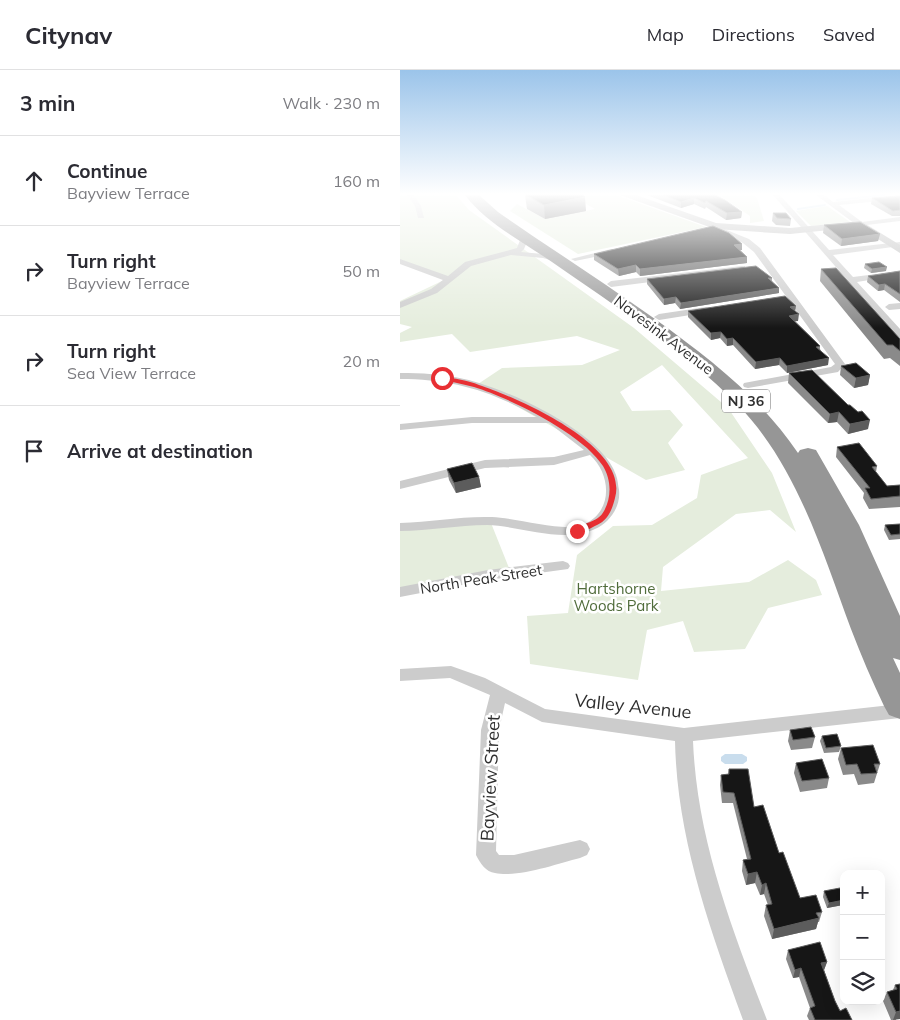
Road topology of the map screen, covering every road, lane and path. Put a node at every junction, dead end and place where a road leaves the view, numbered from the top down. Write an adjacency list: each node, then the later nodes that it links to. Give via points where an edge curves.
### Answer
1 (524, 239): 9 (street, via 520,248)
2 (529, 239): 11 (highway, Navesink Avenue / NJ 36)
3 (540, 239): 11 (highway, Navesink Avenue / NJ 36)
4 (739, 239): 13 (street, via 750,244)
5 (814, 239): 10 (street)
6 (887, 239): 7 (street)
7 (898, 246): 10 (street)
8 (623, 248): 11 (street)
9 (510, 253): 11 (street); 15 (street, via 472,263)
10 (827, 253): 16 (street)
11 (568, 260): 17 (highway, Navesink Avenue / NJ 36); 36 (highway, Navesink Avenue / NJ 36, via 717,375 753,407 776,436 821,517 870,641)
12 (400, 261): 15 (street)
13 (758, 266): 17 (street); 25 (street, via 787,297 838,361 839,367)
14 (900, 273): 16 (street)
15 (448, 279): 18 (street, via 434,291)
16 (850, 280): 23 (street)
17 (611, 284): 22 (highway, Navesink Avenue / NJ 36)
18 (400, 305)
19 (900, 306): 20 (street)
20 (888, 307)
21 (717, 308): 22 (street)
22 (660, 317): 25 (highway, Navesink Avenue / NJ 36)
23 (900, 335)
24 (400, 376): 26 (street, via 464,382 513,399)
25 (748, 385): 33 (highway, Navesink Avenue / NJ 36, via 786,423 823,479)
26 (551, 420): 27 (street, via 472,420); 28 (street)
27 (400, 427)
28 (593, 451): 29 (street, via 554,461 485,464); 30 (street, via 612,475 614,492 608,511 592,526 570,532 493,521)
29 (400, 485)
30 (400, 527)
31 (562, 566): 32 (street, North Peak Street, via 488,575)
32 (400, 592)
33 (900, 649)
34 (400, 675): 35 (street, Valley Avenue, via 450,672)
35 (499, 692): 38 (street, Valley Avenue, via 550,717); 39 (street, Bayview Street, via 490,730 486,855 495,864 514,864)
36 (900, 706)
37 (900, 711): 38 (street, Valley Avenue)
38 (684, 735): 40 (street, via 688,800 711,900)
39 (580, 849)
40 (755, 1020)

